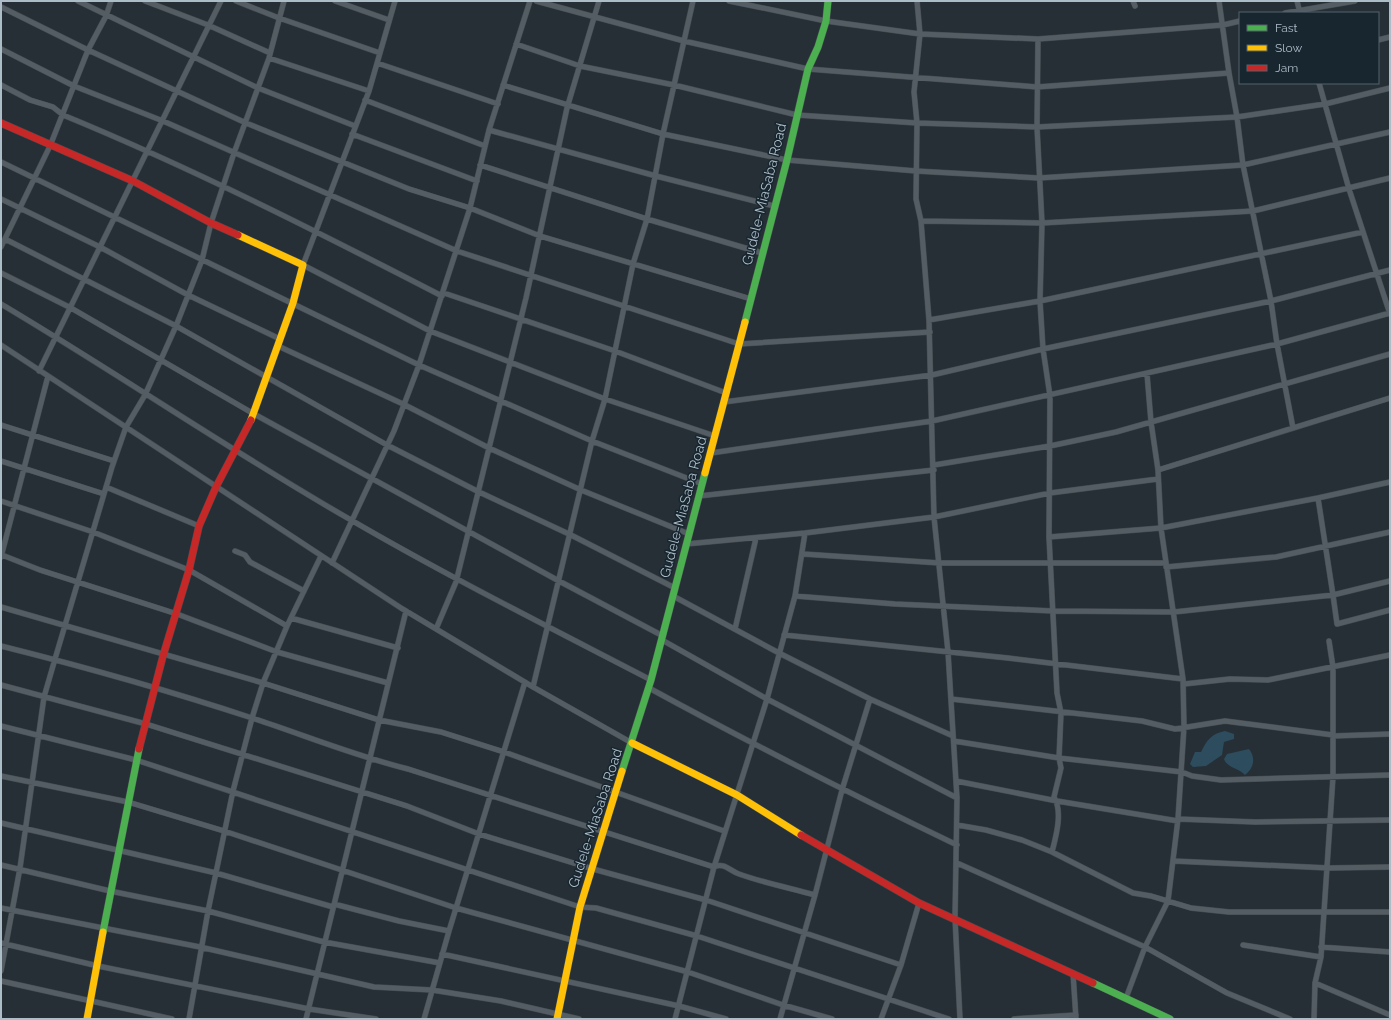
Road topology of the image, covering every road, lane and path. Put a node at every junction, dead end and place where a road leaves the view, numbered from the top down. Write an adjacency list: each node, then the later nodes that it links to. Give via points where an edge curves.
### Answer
1 (78, 1): 21 (street)
2 (111, 1): 21 (street)
3 (145, 1): 27 (street)
4 (221, 1): 27 (street)
5 (236, 1): 23 (street)
6 (284, 1): 23 (street)
7 (335, 1): 24 (street)
8 (395, 1): 24 (street)
9 (530, 1): 34 (street)
10 (536, 1): 22 (street)
11 (599, 1): 22 (street)
12 (693, 1): 33 (street)
13 (729, 1): 25 (street)
14 (828, 1): 25 (street, Gudele-MiaSaba Road)
15 (917, 1): 29 (street)
16 (1219, 1): 28 (street)
17 (1297, 1): 20 (street)
18 (1355, 1): 20 (street)
19 (1, 7): 36 (street)
20 (1299, 12)
21 (106, 16): 36 (street); 39 (street)
22 (595, 16): 33 (street); 41 (street)
23 (279, 18): 37 (street); 38 (street)
24 (389, 20): 37 (street)
25 (826, 21): 29 (street); 42 (street, Gudele-MiaSaba Road)
26 (1239, 21): 28 (street)
27 (208, 25): 38 (street); 39 (street)
28 (1223, 25): 31 (street); 43 (street)
29 (920, 34): 31 (street); 44 (street)
30 (1390, 36): 32 (street)
31 (1038, 39): 51 (street)
32 (1379, 40)
33 (684, 41): 42 (street); 48 (street)
34 (516, 44): 41 (street); 47 (street)
35 (1, 49): 49 (street)
36 (88, 50): 49 (street); 53 (street)
37 (380, 53): 40 (street)
38 (270, 55): 50 (street); 54 (street)
39 (194, 58): 50 (street); 53 (street)
40 (377, 63): 54 (street); 56 (street)
41 (580, 66): 48 (street); 58 (street)
42 (808, 69): 44 (street); 60 (street, Gudele-MiaSaba Road)
43 (1229, 73): 51 (street); 61 (street)
44 (915, 78): 51 (street); 65 (street)
45 (1319, 84): 57 (street)
46 (1, 85): 59 (street, via 30,100 53,107)
47 (503, 85): 56 (street); 58 (street)
48 (674, 85): 60 (street); 71 (street)
49 (74, 86): 59 (street); 62 (street)
50 (258, 88): 63 (street); 66 (street)
51 (1037, 88): 67 (street)
52 (1390, 88): 57 (street)
53 (178, 90): 62 (street); 63 (street)
54 (369, 91): 55 (street)
55 (365, 100): 66 (street); 74 (street)
56 (498, 104): 68 (street)
57 (1325, 104): 61 (street); 72 (street)
58 (568, 105): 71 (street); 75 (street)
59 (63, 115): 73 (street); 76 (street)
60 (797, 115): 65 (street); 78 (street, Gudele-MiaSaba Road)
61 (1238, 117): 67 (street); 82 (street)
62 (163, 121): 76 (street); 77 (street)
63 (246, 122): 77 (street); 79 (street)
64 (1, 123): 73 (street)
65 (917, 123): 67 (street); 83 (street)
66 (356, 126): 70 (street)
67 (1037, 127): 86 (street)
68 (489, 130): 74 (street); 75 (street)
69 (1390, 132): 72 (street)
70 (352, 134): 79 (street); 88 (street)
71 (663, 134): 78 (street); 84 (street)
72 (1335, 143): 82 (street); 92 (street)
73 (50, 146): 85 (street); 89 (street)
74 (485, 146): 81 (street)
75 (558, 150): 84 (street); 91 (street)
76 (148, 151): 89 (street); 90 (street)
77 (234, 153): 90 (street); 93 (street)
78 (788, 160): 83 (street); 95 (street, Gudele-MiaSaba Road)
79 (342, 161): 93 (street); 96 (street, via 409,189)
80 (1, 162): 85 (street)
81 (480, 164): 88 (street); 91 (street)
82 (1244, 166): 86 (street); 98 (street)
83 (916, 171): 86 (street); 101 (street, via 916,199)
84 (656, 176): 95 (street); 100 (street)
85 (34, 178): 97 (street); 99 (street)
86 (1039, 178): 103 (street)
87 (1390, 178): 92 (street)
88 (477, 180): 96 (street)
89 (133, 181): 99 (street); 102 (street)
90 (223, 187): 102 (street); 104 (street)
91 (551, 188): 100 (street); 106 (street)
92 (1349, 189): 98 (street); 105 (street)
93 (330, 195): 104 (street); 110 (street)
94 (1, 199): 97 (street)
95 (774, 206): 111 (street, Gudele-MiaSaba Road)
96 (470, 208): 106 (street); 110 (street)
97 (19, 209): 107 (street); 109 (street)
98 (1253, 211): 103 (street); 112 (street)
99 (115, 217): 109 (street); 113 (street)
100 (647, 219): 111 (street); 115 (street)
101 (921, 221): 103 (street); 132 (street)
102 (211, 223): 113 (street); 114 (street)
103 (1042, 223): 124 (street)
104 (316, 231): 114 (street); 121 (street)
105 (1363, 232): 112 (street); 118 (street)
106 (540, 236): 115 (street); 119 (street)
107 (5, 239): 108 (street); 120 (street)
108 (1, 247)
109 (100, 247): 120 (street); 122 (street)
110 (457, 251): 119 (street); 121 (street)
111 (762, 253): 123 (street, Gudele-MiaSaba Road)
112 (1260, 253): 124 (street); 125 (street)
113 (202, 260): 122 (street); 126 (street)
114 (304, 264): 126 (street); 134 (street)
115 (633, 264): 123 (street); 128 (street)
116 (1390, 270): 118 (street)
117 (1, 273): 129 (street)
118 (1376, 273): 125 (street); 130 (street)
119 (531, 277): 128 (street); 131 (street)
120 (85, 279): 129 (street); 133 (street)
121 (443, 294): 131 (street); 134 (street)
122 (188, 295): 133 (street); 137 (street)
123 (751, 299): 138 (street, Gudele-MiaSaba Road)
124 (1040, 301): 132 (street); 141 (street)
125 (1271, 301): 139 (street); 141 (street)
126 (293, 303): 137 (street); 146 (street)
127 (1, 304): 136 (street)
128 (624, 305): 138 (street); 142 (street)
129 (71, 308): 136 (street); 144 (street)
130 (1390, 313): 139 (street)
131 (521, 319): 142 (street); 145 (street)
132 (930, 320): 135 (street)
133 (176, 326): 144 (street); 151 (street)
134 (430, 331): 145 (street); 146 (street)
135 (930, 332): 138 (street); 149 (street)
136 (56, 337): 147 (street); 154 (street)
137 (279, 342): 151 (street); 160 (street)
138 (739, 344): 153 (street, Gudele-MiaSaba Road)
139 (1277, 344): 148 (street); 152 (street)
140 (1, 345): 147 (street)
141 (1043, 349): 149 (street); 155 (street)
142 (615, 351): 153 (street); 157 (street)
143 (1390, 354): 152 (street)
144 (161, 359): 154 (street); 161 (street)
145 (510, 363): 157 (street); 158 (street)
146 (420, 365): 158 (street); 160 (street)
147 (39, 371): 150 (street)
148 (1148, 374): 155 (street); 163 (street)
149 (932, 375): 159 (street); 162 (street)
150 (48, 376): 165 (street); 167 (street)
151 (266, 378): 161 (street); 170 (street)
152 (1284, 384): 163 (street); 166 (street)
153 (726, 393): 159 (street, Gudele-MiaSaba Road)
154 (145, 395): 165 (street); 173 (street)
155 (1050, 396): 162 (street); 171 (street)
156 (1390, 398): 166 (street)
157 (605, 399): 168 (street); 169 (street)
158 (500, 402): 169 (street); 172 (street)
159 (724, 402): 168 (street, Gudele-MiaSaba Road)
160 (403, 404): 170 (street); 172 (street)
161 (254, 414): 173 (street); 180 (street)
162 (932, 421): 174 (street); 177 (street)
163 (1151, 422): 171 (street); 179 (street)
164 (1, 425): 167 (street)
165 (126, 427): 176 (street); 185 (street)
166 (1293, 428): 179 (street)
167 (32, 436): 176 (street); 178 (street)
168 (715, 436): 174 (street, Gudele-MiaSaba Road)
169 (592, 441): 183 (street); 186 (street)
170 (387, 446): 180 (street); 187 (street)
171 (1050, 446): 177 (street); 188 (street)
172 (488, 448): 186 (street); 187 (street)
173 (236, 451): 185 (street); 195 (street)
174 (711, 452): 183 (street, Gudele-MiaSaba Road)
175 (1, 461): 178 (street)
176 (114, 461): 184 (street)
177 (934, 467): 190 (street); 194 (street)
178 (24, 468): 189 (street); 193 (street)
179 (1158, 470): 181 (street)
180 (372, 478): 195 (street); 198 (street)
181 (1158, 480): 188 (street); 197 (street)
182 (1390, 482): 191 (street)
183 (702, 484): 190 (street, Gudele-MiaSaba Road)
184 (106, 487): 189 (street); 196 (street)
185 (216, 487): 196 (street); 212 (street)
186 (581, 490): 202 (street); 203 (street)
187 (477, 491): 198 (street); 203 (street)
188 (1050, 493): 194 (street); 204 (street)
189 (104, 494): 199 (street)
190 (699, 496): 202 (street, Gudele-MiaSaba Road)
191 (1318, 498): 197 (street); 208 (street)
192 (1, 501): 193 (street)
193 (15, 505): 199 (street); 206 (street)
194 (934, 517): 201 (street); 214 (street)
195 (351, 520): 213 (street); 218 (street)
196 (199, 526): 217 (street)
197 (1161, 528): 204 (street); 216 (street)
198 (468, 531): 218 (street); 220 (street)
199 (93, 532): 217 (street); 219 (street)
200 (1390, 532): 208 (street)
201 (805, 533): 205 (street); 210 (street)
202 (689, 534): 207 (street, Gudele-MiaSaba Road)
203 (571, 535): 220 (street); 222 (street)
204 (1049, 537): 215 (street)
205 (756, 538): 207 (street); 239 (street)
206 (3, 543): 211 (street)
207 (686, 544): 222 (street, Gudele-MiaSaba Road)
208 (1326, 548): 216 (street, via 1276,557); 224 (street)
209 (235, 551): 223 (street)
210 (803, 554): 214 (street); 226 (street)
211 (1, 556): 219 (street)
212 (320, 556): 213 (street); 223 (street)
213 (332, 563): 230 (street)
214 (940, 563): 215 (street); 227 (street)
215 (1050, 563): 216 (street); 231 (street)
216 (1166, 565): 232 (street)
217 (189, 570): 233 (street); 236 (street)
218 (456, 579): 237 (street); 238 (street)
219 (78, 581): 233 (street); 235 (street)
220 (559, 581): 237 (street); 241 (street)
221 (1390, 581): 224 (street)
222 (675, 588): 225 (street, Gudele-MiaSaba Road)
223 (304, 591): 234 (street)
224 (1334, 595): 229 (street, via 1337,624); 232 (street)
225 (673, 596): 239 (street); 241 (street, Gudele-MiaSaba Road)
226 (795, 596): 227 (street); 240 (street)
227 (944, 606): 231 (street); 246 (street)
228 (1, 607): 235 (street)
229 (1390, 610)
230 (406, 611): 238 (street); 244 (street)
231 (1053, 611): 232 (street); 251 (street)
232 (1174, 612): 254 (street)
233 (177, 614): 245 (street); 249 (street)
234 (291, 618): 236 (street); 244 (street)
235 (66, 625): 249 (street); 250 (street)
236 (287, 626): 245 (street)
237 (548, 627): 257 (street); 259 (street)
238 (436, 629): 253 (street)
239 (735, 629): 247 (street)
240 (784, 635): 246 (street); 247 (street)
241 (662, 638): 257 (street, Gudele-MiaSaba Road); 262 (street)
242 (1329, 641): 252 (street)
243 (1, 646): 250 (street)
244 (398, 648): 256 (street)
245 (277, 652): 255 (street); 256 (street)
246 (948, 652): 251 (street); 264 (street)
247 (779, 653): 262 (street); 263 (street)
248 (1390, 655): 252 (street)
249 (163, 656): 255 (street); 260 (street)
250 (55, 660): 260 (street); 261 (street)
251 (1056, 665): 254 (street); 265 (street, via 1057,694)
252 (1333, 667): 254 (street, via 1268,680); 273 (street)
253 (525, 682): 259 (street); 278 (street)
254 (1184, 682): 270 (street)
255 (263, 683): 266 (street); 267 (street)
256 (388, 683): 267 (street)
257 (650, 684): 275 (street, Gudele-MiaSaba Road); 276 (street)
258 (1, 686): 261 (street)
259 (533, 687): 275 (street)
260 (154, 689): 266 (street); 268 (street)
261 (44, 697): 268 (street); 272 (street)
262 (767, 699): 276 (street); 277 (street)
263 (870, 699): 274 (street); 277 (street)
264 (951, 699): 265 (street); 274 (street)
265 (1061, 713): 270 (street, via 1142,721 1175,729); 280 (street)
266 (252, 718): 279 (street); 281 (street)
267 (379, 720): 278 (street, via 441,732); 281 (street)
268 (146, 724): 279 (street); 282 (street)
269 (1, 726): 272 (street)
270 (1184, 727): 273 (street, via 1225,721); 283 (street)
271 (1390, 734): 273 (street)
272 (38, 736): 282 (street); 287 (street)
273 (1333, 736): 286 (street)
274 (954, 738): 280 (street); 288 (street)
275 (632, 743): 292 (street, Gudele-MiaSaba Road); 294 (street)
276 (753, 744): 289 (street); 294 (street)
277 (856, 745): 289 (street); 295 (street)
278 (504, 752): 292 (street); 293 (street)
279 (241, 755): 290 (street); 291 (street)
280 (1059, 758): 283 (street); 296 (street, via 1061,768 1054,797)
281 (370, 759): 291 (street); 293 (street)
282 (136, 760): 290 (street); 297 (street)
283 (1182, 772): 286 (street, via 1221,780); 298 (street)
284 (1390, 775): 286 (street)
285 (1, 776): 287 (street)
286 (1334, 777): 300 (street)
287 (32, 781): 297 (street); 303 (street)
288 (956, 781): 295 (street); 296 (street)
289 (842, 790): 309 (street); 311 (street)
290 (233, 791): 304 (street); 305 (street)
291 (361, 792): 305 (street); 308 (street, via 407,806)
292 (616, 794): 306 (street); 307 (street, Gudele-MiaSaba Road)
293 (491, 795): 307 (street); 308 (street)
294 (737, 795): 306 (street); 311 (street)
295 (957, 798): 302 (street)
296 (1057, 801): 298 (street); 312 (street, via 1058,827)
297 (128, 802): 304 (street); 310 (street)
298 (1178, 820): 300 (street); 313 (street)
299 (1390, 820): 300 (street)
300 (1331, 822): 320 (street)
301 (1, 823): 303 (street)
302 (957, 825): 309 (street); 312 (street, via 1022,840)
303 (25, 828): 310 (street); 318 (street)
304 (224, 831): 322 (street); 323 (street)
305 (353, 831): 319 (street); 322 (street)
306 (724, 831): 316 (street)
307 (604, 833): 316 (street); 321 (street, Gudele-MiaSaba Road)
308 (479, 834): 319 (street); 321 (street)
309 (957, 845): 314 (street)
310 (118, 850): 323 (street); 324 (street)
311 (826, 851): 325 (street); 328 (street)
312 (1052, 852): 327 (street, via 1133,893)
313 (1173, 861): 320 (street); 327 (street)
314 (957, 863): 337 (street); 347 (street)
315 (1, 865): 318 (street)
316 (714, 867): 325 (street, via 721,865 738,874); 326 (street)
317 (1390, 867): 320 (street)
318 (20, 868): 324 (street); 333 (street)
319 (468, 868): 330 (street); 332 (street)
320 (1328, 868): 336 (street)
321 (593, 869): 326 (street); 330 (street, Gudele-MiaSaba Road)
322 (344, 872): 329 (street); 332 (street)
323 (216, 874): 329 (street); 334 (street)
324 (110, 891): 334 (street); 338 (street)
325 (815, 895): 340 (street)
326 (706, 900): 340 (street); 341 (street)
327 (1168, 901): 336 (street, via 1191,908 1229,912); 347 (street)
328 (919, 903): 337 (street); 353 (street)
329 (334, 905): 339 (street); 343 (street)
330 (580, 907): 341 (street, via 596,908); 342 (street, Gudele-MiaSaba Road)
331 (1, 908): 333 (street)
332 (456, 908): 339 (street); 342 (street)
333 (12, 910): 338 (street); 344 (street)
334 (208, 911): 343 (street); 346 (street)
335 (1390, 912): 336 (street)
336 (1325, 913): 348 (street)
337 (955, 918): 358 (street); 387 (street)
338 (104, 928): 346 (street); 354 (street)
339 (449, 931): 350 (street)
340 (804, 933): 353 (street); 355 (street)
341 (696, 936): 355 (street); 357 (street)
342 (572, 941): 357 (street); 360 (street, Gudele-MiaSaba Road)
343 (324, 942): 352 (street); 359 (street)
344 (4, 943): 354 (street); 356 (street)
345 (1243, 945): 351 (street)
346 (200, 947): 359 (street); 363 (street)
347 (1146, 947): 366 (street); 390 (street, via 1227,993)
348 (1321, 947): 349 (street); 351 (street)
349 (1390, 952)
350 (442, 954): 352 (street); 360 (street)
351 (1321, 958): 362 (street)
352 (440, 963): 364 (street)
353 (901, 965): 365 (street)
354 (98, 966): 363 (street); 367 (street)
355 (793, 968): 365 (street); 368 (street)
356 (1, 971)
357 (688, 972): 368 (street); 369 (street)
358 (1074, 973): 366 (street); 373 (street)
359 (318, 976): 364 (street, via 374,988); 370 (street)
360 (563, 980): 369 (street); 372 (street, Gudele-MiaSaba Road)
361 (1, 981): 367 (street)
362 (1315, 983): 371 (street); 391 (street)
363 (194, 985): 370 (street); 376 (street)
364 (432, 990): 372 (street); 379 (street)
365 (889, 998): 385 (street); 386 (street)
366 (1126, 998): 389 (street)
367 (91, 1001): 374 (street); 375 (street)
368 (783, 1005): 383 (street); 384 (street)
369 (679, 1006): 381 (street); 382 (street)
370 (309, 1009): 377 (street); 378 (street)
371 (1390, 1015)
372 (558, 1016): 380 (street)
373 (1076, 1017): 388 (street)
374 (87, 1019)
375 (172, 1019)
376 (189, 1019)
377 (306, 1019)
378 (376, 1019)
379 (424, 1019)
380 (579, 1019)
381 (675, 1019)
382 (726, 1019)
383 (780, 1019)
384 (832, 1019)
385 (881, 1019)
386 (949, 1019)
387 (960, 1019)
388 (1014, 1019)
389 (1170, 1019)
390 (1290, 1019)
391 (1314, 1019)

